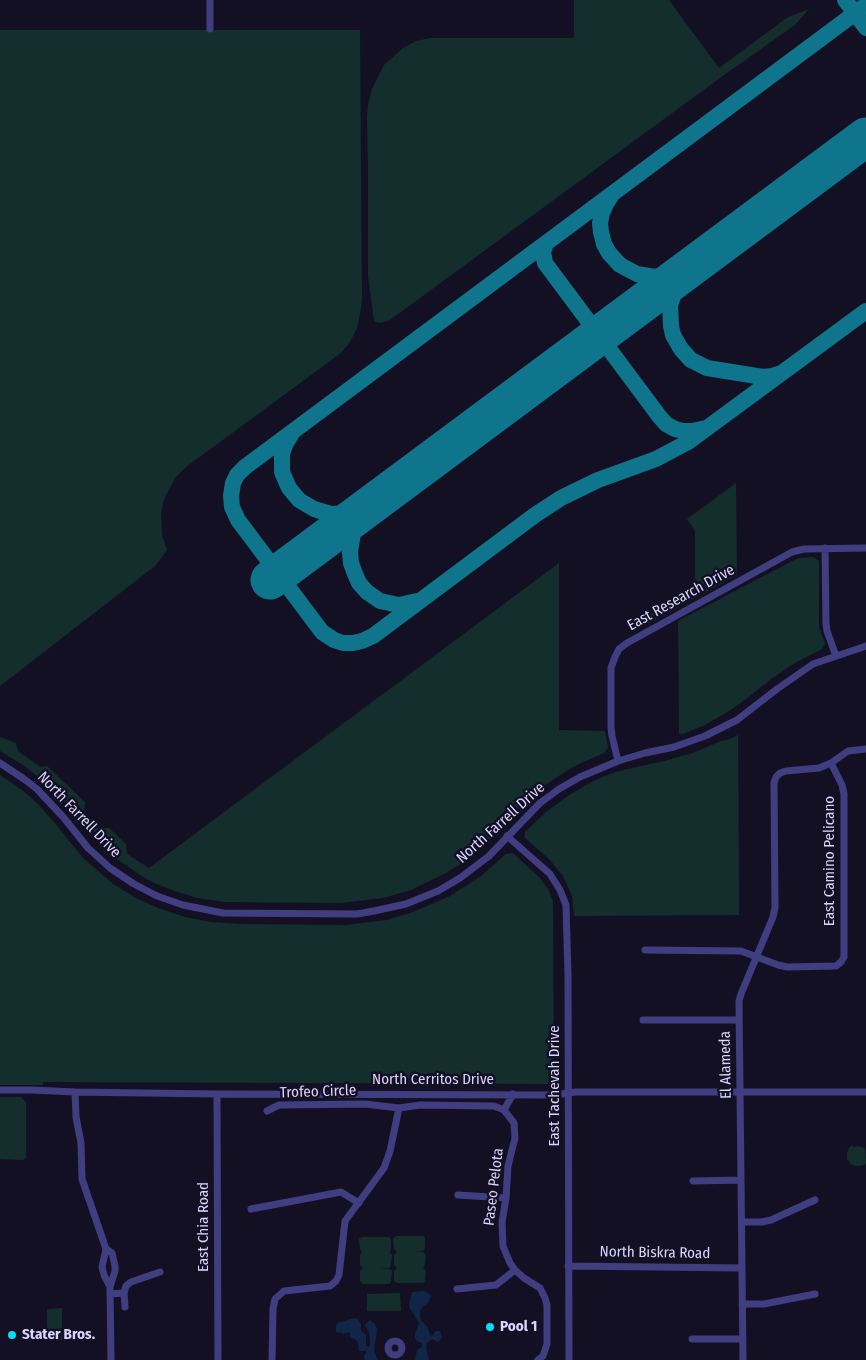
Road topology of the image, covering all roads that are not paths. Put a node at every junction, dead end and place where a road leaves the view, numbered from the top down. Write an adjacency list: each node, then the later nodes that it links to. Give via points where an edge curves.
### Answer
1 (210, 0): 2 (street)
2 (210, 29)
3 (825, 548): 4 (street, East Research Drive); 6 (street, via 826,623); 8 (street, East Research Drive, via 792,552 619,649 611,668 611,727)
4 (866, 548)
5 (866, 646): 6 (street, North Farrell Drive)
6 (836, 656): 8 (street, North Farrell Drive, via 813,664 724,728 674,747)
7 (866, 749): 10 (street, via 848,751)
8 (618, 761): 11 (street, North Farrell Drive, via 580,776 559,789)
9 (0, 763): 11 (street, North Farrell Drive, via 37,789 88,848 116,873 157,896 209,911 341,914 394,907 423,897 460,878 482,862)
10 (831, 763): 13 (street, El Alameda, via 819,768 786,771 776,777 775,907); 13 (street, East Camino Pelicano, via 844,794 844,957 836,966 787,967)
11 (507, 836): 20 (street, East Tachevah Drive, via 550,874 566,906)
12 (645, 950): 13 (street, via 741,951)
13 (757, 957): 15 (street, El Alameda, via 740,994)
14 (643, 1020): 15 (street)
15 (739, 1020): 18 (street, El Alameda)
16 (0, 1090): 17 (street, North Cerritos Drive)
17 (75, 1092): 21 (street, North Cerritos Drive); 34 (street, via 82,1179)
18 (740, 1092): 19 (street, North Cerritos Drive); 20 (street, North Cerritos Drive); 26 (street, El Alameda)
19 (866, 1092)
20 (569, 1093): 22 (street, North Cerritos Drive); 35 (street, East Tachevah Drive)
21 (217, 1094): 22 (street, North Cerritos Drive); 49 (street, East Chia Road)
22 (513, 1094): 24 (street)
23 (399, 1108): 24 (street, Trofeo Circle, via 470,1105 494,1106); 25 (street, Trofeo Circle, via 365,1104 279,1104); 31 (street, via 384,1168)
24 (504, 1110): 29 (street, Paseo Pelota, via 514,1123 515,1138 508,1166)
25 (267, 1111)
26 (741, 1180): 27 (street); 33 (street, El Alameda)
27 (693, 1181)
28 (458, 1196): 29 (street)
29 (506, 1198): 37 (street, Paseo Pelota, via 503,1246)
30 (815, 1200): 33 (street, via 771,1220)
31 (358, 1203): 32 (street, via 341,1192); 50 (street, via 345,1222 336,1282 330,1286 284,1291 275,1299)
32 (251, 1209)
33 (742, 1222): 36 (street, El Alameda)
34 (106, 1249): 40 (street, via 102,1267); 40 (street, via 112,1253 115,1266)
35 (568, 1266): 36 (street, North Biskra Road); 51 (street, East Tachevah Drive)
36 (742, 1268): 43 (street, El Alameda)
37 (515, 1270): 39 (street, via 496,1285); 47 (street, Paseo Pelota, via 540,1288 545,1298 547,1344)
38 (160, 1272): 41 (street, via 131,1282)
39 (457, 1289)
40 (110, 1290): 41 (street); 48 (street)
41 (124, 1293): 44 (street)
42 (815, 1294): 43 (street, via 764,1304)
43 (742, 1304): 45 (street, El Alameda)
44 (125, 1307)
45 (743, 1338): 46 (street); 52 (street, El Alameda)
46 (692, 1339)
47 (541, 1358)
48 (111, 1360)
49 (218, 1360)
50 (272, 1360)
51 (569, 1360)
52 (743, 1360)

